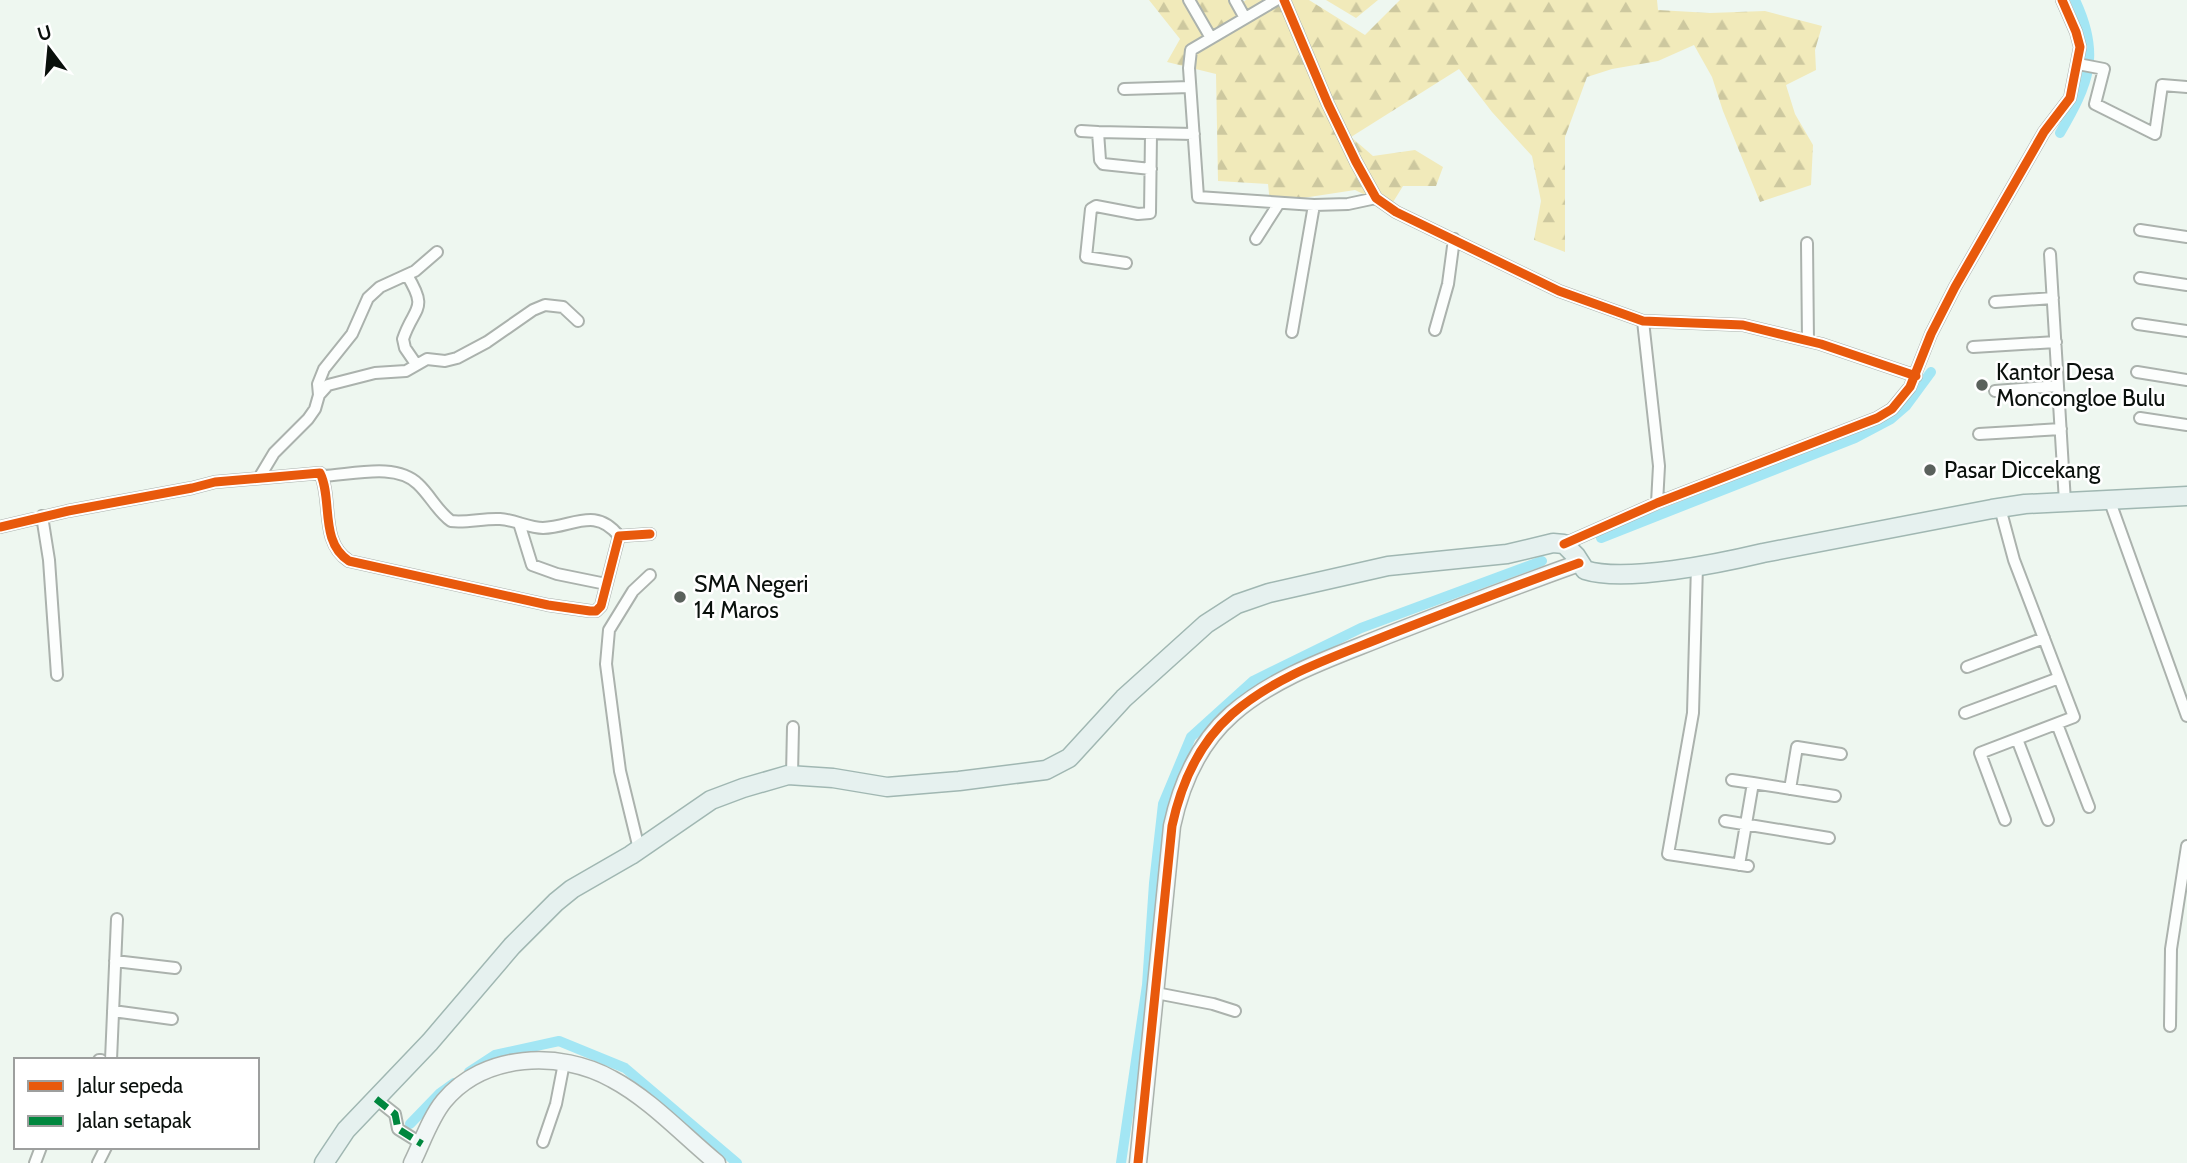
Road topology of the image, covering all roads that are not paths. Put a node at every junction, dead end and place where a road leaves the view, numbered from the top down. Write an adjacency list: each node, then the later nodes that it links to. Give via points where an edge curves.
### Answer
1 (1189, 0): 7 (street)
2 (1235, 0): 6 (street)
3 (1276, 0): 6 (street)
4 (1284, 0): 17 (street)
5 (2062, 0): 8 (street)
6 (1245, 18): 7 (street)
7 (1211, 38): 9 (street, via 1191,50)
8 (2086, 65): 10 (street, via 2104,68 2095,104 2155,134 2162,85); 44 (street, via 2069,101 2044,132 1961,276 1931,334)
9 (1190, 87): 11 (street); 15 (street)
10 (2187, 87)
11 (1124, 89)
12 (1081, 131): 13 (street)
13 (1098, 132): 14 (street); 16 (street, via 1103,164)
14 (1151, 134): 15 (street); 16 (street)
15 (1194, 134): 18 (street, via 1198,197)
16 (1151, 169): 27 (street, via 1148,214 1091,209 1086,257)
17 (1376, 198): 19 (street); 23 (street, via 1409,220)
18 (1279, 203): 19 (street); 22 (street)
19 (1314, 205): 38 (street)
20 (2140, 230): 21 (street)
21 (2187, 237)
22 (1256, 239)
23 (1454, 239): 34 (street, via 1559,291); 36 (street)
24 (1807, 243): 39 (street)
25 (437, 252): 28 (street)
26 (2050, 254): 31 (street)
27 (1126, 263)
28 (407, 275): 42 (street, via 419,301 403,338); 48 (street, via 368,298 352,334 324,369)
29 (2140, 278): 30 (street)
30 (2187, 285)
31 (2053, 298): 32 (street); 40 (street)
32 (1995, 302)
33 (578, 321): 42 (street, via 563,307 545,305 457,358)
34 (1643, 321): 39 (street, via 1733,323); 58 (street, via 1659,466)
35 (2138, 324): 37 (street)
36 (1435, 330)
37 (2187, 331)
38 (1292, 332)
39 (1808, 341): 44 (street)
40 (2056, 342): 41 (street); 46 (street)
41 (1973, 347)
42 (416, 364): 48 (street, via 406,371 335,382)
43 (2137, 372): 45 (street)
44 (1916, 376): 58 (street, via 1906,394 1885,414)
45 (2187, 380)
46 (2058, 386): 47 (street); 51 (street)
47 (1995, 391)
48 (319, 395): 54 (street, via 308,419 274,453)
49 (2140, 418): 50 (street)
50 (2187, 425)
51 (2061, 429): 52 (street); 57 (street)
52 (1979, 434)
53 (322, 476): 54 (street); 61 (street, via 398,472 418,483 451,521); 69 (street, via 329,530 340,554 349,561 590,611 601,606)
54 (259, 478): 60 (street, via 215,482)
55 (2187, 496): 56 (main road)
56 (2109, 499): 57 (main road); 75 (street)
57 (2065, 502): 59 (main road)
58 (1657, 503): 65 (street)
59 (2000, 508): 67 (main road); 70 (street)
60 (42, 516): 62 (street); 72 (street)
61 (519, 523): 64 (street, via 541,528 580,520 603,522); 69 (street, via 532,565)
62 (0, 527)
63 (650, 534): 64 (street)
64 (619, 536): 69 (street)
65 (1564, 544): 66 (main road); 80 (main road, via 1388,566 1237,604 1161,663 1069,758 1039,773 887,787)
66 (1579, 563): 67 (main road, via 1585,570 1606,575); 96 (street, via 1280,679 1225,721 1199,753 1176,810)
67 (1697, 565): 89 (street, via 1693,713 1668,854 1744,866)
68 (650, 575): 92 (street, via 635,587 609,630 606,664 620,772)
69 (606, 584)
70 (2044, 638): 71 (street); 73 (street)
71 (1967, 667)
72 (57, 675)
73 (2059, 678): 74 (street); 76 (street, via 2074,718)
74 (1965, 713)
75 (2187, 716)
76 (2057, 724): 78 (street); 85 (street)
77 (793, 727): 80 (street)
78 (2017, 739): 86 (street, via 1980,753); 87 (street)
79 (1840, 754): 83 (street, via 1797,747)
80 (792, 775): 92 (main road, via 712,800)
81 (1732, 780): 82 (street)
82 (1753, 783): 83 (street); 89 (street)
83 (1790, 789): 84 (street)
84 (1835, 796)
85 (2089, 807)
86 (2005, 820)
87 (2048, 820)
88 (1725, 821): 89 (street)
89 (1746, 824): 90 (street)
90 (1829, 838)
91 (2187, 846): 100 (street, via 2171,950)
92 (639, 849): 103 (main road, via 549,908)
93 (117, 919): 94 (street)
94 (115, 961): 95 (street); 97 (street)
95 (174, 968)
96 (1156, 993): 98 (street); 109 (street)
97 (113, 1011): 99 (street); 101 (street)
98 (1236, 1011)
99 (172, 1019)
100 (2170, 1026)
101 (111, 1058)
102 (564, 1063): 104 (street, via 511,1062 481,1072 445,1100); 105 (street); 108 (street, via 602,1074 632,1091)
103 (376, 1099): 104 (street, via 395,1114 401,1131); 106 (main road, via 346,1130)
104 (417, 1140): 107 (street)
105 (543, 1142)
106 (324, 1163)
107 (412, 1163)
108 (717, 1163)
109 (1138, 1163)

